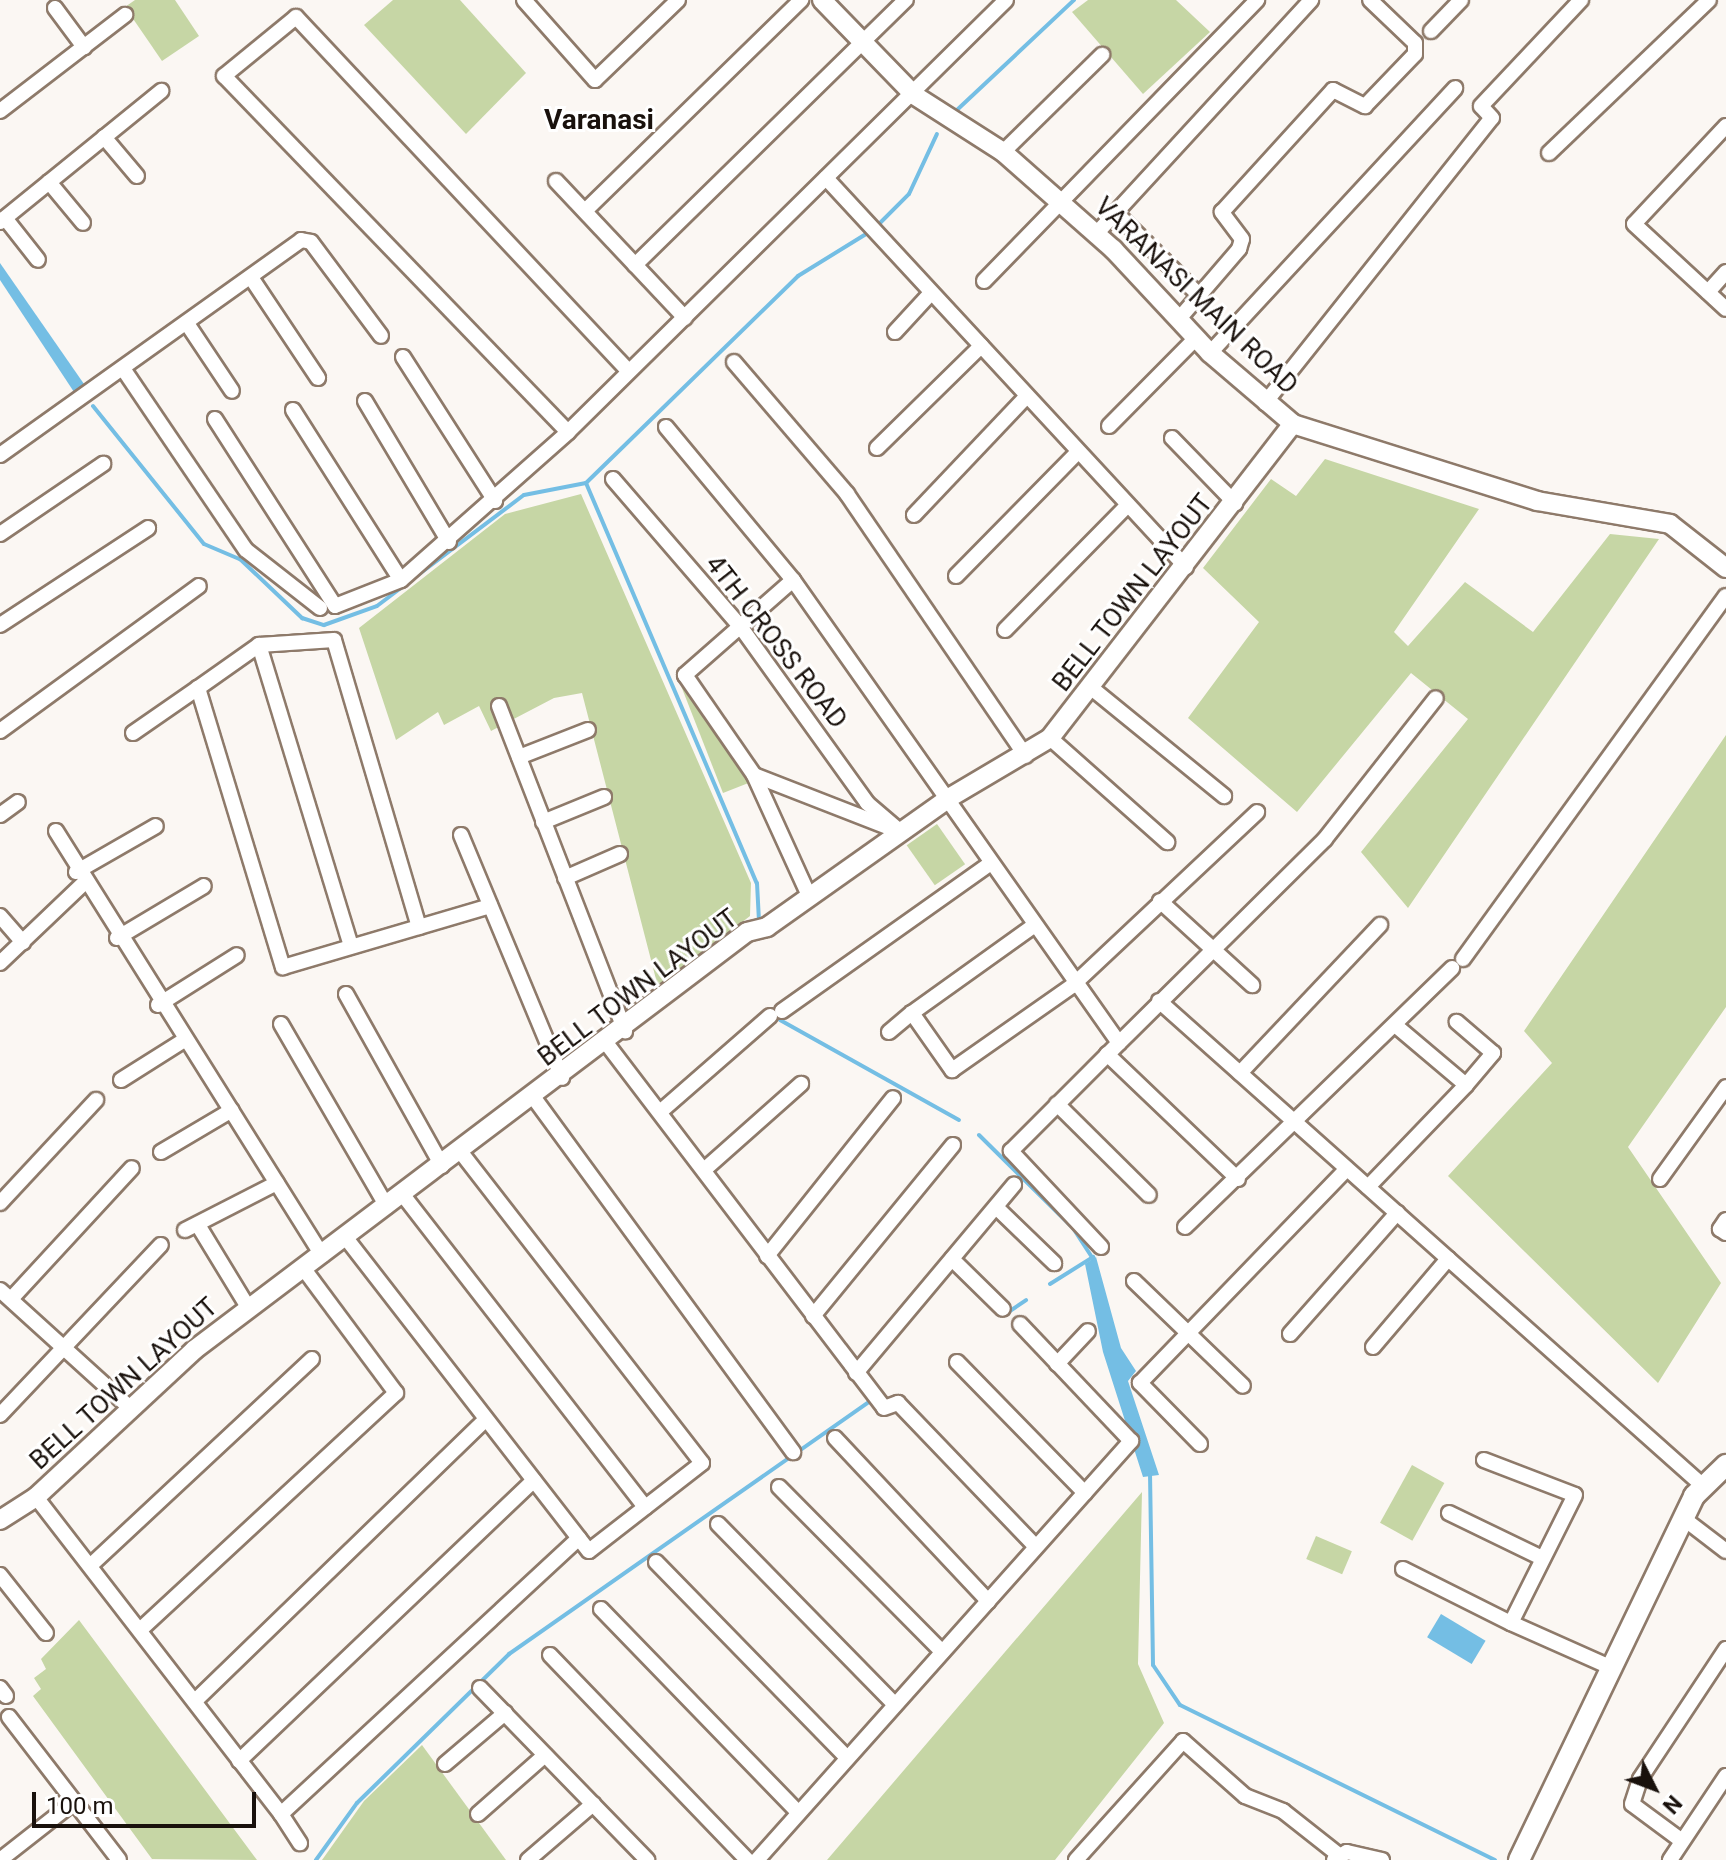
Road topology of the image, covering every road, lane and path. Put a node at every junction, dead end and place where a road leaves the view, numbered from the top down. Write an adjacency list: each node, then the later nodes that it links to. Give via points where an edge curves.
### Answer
1 (524, 0): 2 (street, via 595,80)
2 (678, 0)
3 (801, 0): 32 (street)
4 (822, 0): 16 (street, VARANASI MAIN ROAD)
5 (906, 0): 16 (street)
6 (1006, 0): 21 (street)
7 (1257, 0): 31 (street)
8 (1311, 0): 33 (street)
9 (1370, 0): 44 (street, via 1415,43 1415,54 1365,106 1333,90 1222,212 1242,239)
10 (1461, 0): 15 (street)
11 (1581, 0): 62 (street, via 1481,106 1492,118)
12 (1709, 0): 26 (street)
13 (55, 8): 17 (street)
14 (125, 15): 17 (street)
15 (1431, 31)
16 (865, 44): 21 (street, VARANASI MAIN ROAD); 38 (street)
17 (84, 47): 22 (street)
18 (1102, 55): 25 (street)
19 (1455, 88): 53 (street)
20 (161, 91): 24 (street)
21 (914, 95): 25 (street, VARANASI MAIN ROAD); 28 (street)
22 (0, 111)
23 (1726, 126): 42 (street, via 1634,224)
24 (104, 137): 27 (street); 30 (street)
25 (1003, 152): 31 (street, VARANASI MAIN ROAD)
26 (1549, 153)
27 (137, 176)
28 (826, 178): 43 (street); 46 (street)
29 (556, 181): 32 (street)
30 (49, 182): 34 (street); 35 (street)
31 (1057, 201): 36 (street, VARANASI MAIN ROAD); 41 (street)
32 (586, 210): 38 (street)
33 (1115, 212): 36 (street); 44 (street)
34 (2, 220): 37 (street)
35 (83, 223)
36 (1096, 234): 47 (street, VARANASI MAIN ROAD)
37 (38, 260)
38 (635, 265): 46 (street)
39 (1726, 272): 42 (street)
40 (252, 279): 48 (street); 50 (street, via 306,238); 58 (street)
41 (984, 281)
42 (1708, 292): 45 (street)
43 (931, 293): 49 (street); 52 (street)
44 (1199, 295): 47 (street)
45 (1726, 309)
46 (685, 318): 57 (street)
47 (1178, 320): 51 (street, VARANASI MAIN ROAD)
48 (188, 325): 56 (street); 59 (street)
49 (895, 332)
50 (381, 336)
51 (1195, 339): 53 (street, VARANASI MAIN ROAD); 66 (street)
52 (981, 346): 60 (street); 70 (street)
53 (1210, 353): 62 (street, VARANASI MAIN ROAD)
54 (403, 357): 75 (street)
55 (734, 362): 102 (street, via 847,494)
56 (124, 370): 72 (street); 89 (street, via 246,550)
57 (628, 370): 68 (street); 68 (street, via 296,17 224,76)
58 (318, 378)
59 (232, 391)
60 (1027, 396): 71 (street); 78 (street)
61 (365, 401): 81 (street)
62 (1265, 403): 65 (street, VARANASI MAIN ROAD)
63 (293, 410): 85 (street)
64 (215, 419): 85 (street, via 335,606)
65 (1293, 424): 76 (street, BELL TOWN LAYOUT); 83 (street, VARANASI MAIN ROAD, via 1523,498 1670,524)
66 (1109, 426)
67 (666, 427): 86 (street)
68 (568, 432): 75 (street)
69 (1172, 438): 76 (street)
70 (877, 448)
71 (1078, 452): 77 (street); 84 (street)
72 (0, 455)
73 (103, 464): 80 (street)
74 (613, 479): 91 (street, 4TH CROSS ROAD)
75 (495, 501): 81 (street)
76 (1235, 503): 82 (street, BELL TOWN LAYOUT)
77 (1128, 505): 82 (street); 92 (street)
78 (914, 515)
79 (148, 528): 90 (street)
80 (0, 534)
81 (449, 542): 85 (street)
82 (1186, 567): 95 (street, BELL TOWN LAYOUT)
83 (1726, 568)
84 (956, 576)
85 (401, 580)
86 (793, 580): 91 (street); 107 (street)
87 (199, 586): 99 (street)
88 (1726, 596): 143 (street, via 1458,963)
89 (320, 608)
90 (0, 625)
91 (740, 626): 104 (street, via 685,675); 114 (street, 4TH CROSS ROAD, via 867,803)
92 (1005, 630)
93 (259, 645): 94 (street); 127 (street, via 334,640); 131 (street)
94 (198, 688): 100 (street); 131 (street, via 283,967)
95 (1094, 690): 101 (street, BELL TOWN LAYOUT); 105 (street)
96 (1436, 698): 132 (street, via 1325,839)
97 (499, 706): 103 (street)
98 (588, 730): 103 (street)
99 (0, 731)
100 (133, 733)
101 (1050, 738): 102 (street, BELL TOWN LAYOUT); 116 (street)
102 (1026, 756): 107 (street, BELL TOWN LAYOUT)
103 (519, 757): 111 (street)
104 (754, 775): 114 (street); 122 (street)
105 (1224, 796)
106 (604, 797): 111 (street)
107 (949, 798): 114 (street, BELL TOWN LAYOUT); 118 (street)
108 (18, 802): 110 (street)
109 (1257, 812): 123 (street)
110 (0, 815)
111 (543, 822): 120 (street)
112 (156, 826): 119 (street)
113 (56, 831): 119 (street)
114 (901, 832): 122 (street, BELL TOWN LAYOUT)
115 (461, 835): 124 (street)
116 (1167, 842)
117 (620, 854): 120 (street)
118 (990, 864): 128 (street); 161 (street, via 776,1013)
119 (80, 878): 129 (street); 130 (street)
120 (565, 878): 144 (street)
121 (204, 886): 129 (street)
122 (810, 898): 144 (street, BELL TOWN LAYOUT, via 767,927 747,932)
123 (1160, 901): 132 (street); 136 (street)
124 (490, 906): 127 (street); 151 (street)
125 (0, 916): 130 (street)
126 (1380, 925): 150 (street)
127 (419, 927): 131 (street)
128 (1032, 927): 136 (street); 140 (street)
129 (117, 938): 139 (street)
130 (23, 942): 134 (street)
131 (351, 946)
132 (1212, 946): 135 (street); 138 (street)
133 (237, 955): 139 (street)
134 (0, 963)
135 (1252, 985)
136 (1072, 986): 140 (street, via 952,1070); 147 (street)
137 (346, 994): 166 (street)
138 (1159, 1001): 147 (street); 150 (street)
139 (158, 1005): 146 (street)
140 (912, 1013): 145 (street)
141 (1457, 1022): 154 (street, via 1493,1053)
142 (281, 1024): 178 (street)
143 (1395, 1025): 154 (street); 162 (street)
144 (625, 1031): 148 (street, BELL TOWN LAYOUT)
145 (889, 1032)
146 (181, 1042): 152 (street); 160 (street)
147 (1119, 1043): 149 (street)
148 (607, 1044): 151 (street, BELL TOWN LAYOUT); 161 (street)
149 (1107, 1054): 159 (street); 170 (street)
150 (1240, 1073): 162 (street)
151 (562, 1078): 156 (street, BELL TOWN LAYOUT)
152 (121, 1080)
153 (801, 1084): 168 (street)
154 (1466, 1085): 174 (street)
155 (1726, 1087): 171 (street)
156 (534, 1098): 165 (street, BELL TOWN LAYOUT); 214 (street)
157 (893, 1098): 188 (street)
158 (96, 1100): 177 (street)
159 (1057, 1104): 176 (street); 186 (street, via 1011,1151)
160 (232, 1110): 164 (street); 172 (street)
161 (660, 1112): 168 (street)
162 (1296, 1126): 169 (street); 170 (street)
163 (953, 1145): 197 (street)
164 (161, 1152)
165 (461, 1152): 166 (street, BELL TOWN LAYOUT); 222 (street, via 702,1463)
166 (442, 1166): 175 (street, BELL TOWN LAYOUT)
167 (132, 1168): 194 (street)
168 (704, 1170): 188 (street)
169 (1346, 1170): 174 (street); 200 (street)
170 (1238, 1179): 182 (street)
171 (1660, 1179)
172 (277, 1183): 187 (street); 195 (street, via 191,1227)
173 (1014, 1185): 179 (street)
174 (1368, 1187): 180 (street)
175 (403, 1195): 178 (street, BELL TOWN LAYOUT); 222 (street)
176 (1149, 1195)
177 (0, 1203)
178 (387, 1207): 184 (street, BELL TOWN LAYOUT)
179 (996, 1207): 189 (street); 191 (street)
180 (1397, 1213): 190 (street); 201 (street)
181 (1726, 1220): 183 (street, via 1720,1229)
182 (1185, 1227)
183 (1726, 1233)
184 (346, 1238): 187 (street, BELL TOWN LAYOUT); 211 (street)
185 (161, 1245): 202 (street)
186 (1101, 1247)
187 (322, 1255): 192 (street, BELL TOWN LAYOUT)
188 (767, 1256): 197 (street)
189 (952, 1259): 196 (street); 207 (street)
190 (1448, 1259): 203 (street); 218 (street)
191 (1054, 1263)
192 (304, 1269): 195 (street, BELL TOWN LAYOUT); 238 (street, via 396,1393)
193 (1134, 1281): 200 (street)
194 (6, 1294): 202 (street)
195 (249, 1309): 209 (street, BELL TOWN LAYOUT)
196 (1003, 1309)
197 (813, 1316): 207 (street)
198 (1020, 1324): 206 (street)
199 (1088, 1331): 206 (street)
200 (1187, 1334): 208 (street); 213 (street, via 1140,1383)
201 (1290, 1334)
202 (64, 1347): 209 (street); 210 (street)
203 (1373, 1347)
204 (312, 1359): 232 (street)
205 (957, 1362): 220 (street)
206 (1057, 1364): 220 (street, via 1131,1441)
207 (856, 1373): 228 (street, via 880,1401 898,1403)
208 (1243, 1386)
209 (130, 1408): 221 (street, BELL TOWN LAYOUT)
210 (0, 1415)
211 (486, 1419): 217 (street); 245 (street)
212 (835, 1438): 235 (street)
213 (1200, 1444)
214 (793, 1452)
215 (1484, 1460): 230 (street, via 1575,1495)
216 (1726, 1465): 218 (main road)
217 (534, 1480): 227 (street); 251 (street)
218 (1702, 1485): 224 (main road)
219 (779, 1487): 241 (street)
220 (1085, 1493): 228 (street)
221 (36, 1497): 225 (street, BELL TOWN LAYOUT); 232 (street)
222 (645, 1507): 227 (street, via 589,1551)
223 (1449, 1513): 230 (street)
224 (1683, 1518): 229 (street); 243 (main road)
225 (0, 1520)
226 (718, 1524): 246 (street)
227 (579, 1538): 257 (street)
228 (1036, 1547): 235 (street)
229 (1726, 1551)
230 (1542, 1558): 237 (street)
231 (656, 1562): 250 (street)
232 (91, 1565): 238 (street)
233 (1403, 1569): 237 (street)
234 (0, 1575): 239 (street)
235 (988, 1601): 241 (street)
236 (601, 1609): 256 (street)
237 (1511, 1623): 243 (street)
238 (140, 1630): 245 (street)
239 (46, 1633)
240 (1726, 1649): 259 (street, via 1640,1779 1632,1804)
241 (942, 1652): 246 (street)
242 (550, 1655): 266 (street)
243 (1610, 1667): 271 (main road)
244 (480, 1688): 247 (street)
245 (195, 1701): 251 (street)
246 (895, 1705): 250 (street)
247 (505, 1713): 249 (street); 252 (street)
248 (9, 1717): 254 (street)
249 (545, 1755): 255 (street); 258 (street)
250 (847, 1758): 256 (street)
251 (239, 1761): 257 (street)
252 (445, 1764)
253 (1726, 1776): 259 (street)
254 (74, 1802): 262 (street); 263 (street)
255 (593, 1804): 264 (street); 265 (street)
256 (799, 1813): 267 (street)
257 (281, 1814): 260 (street)
258 (478, 1814)
259 (1682, 1841): 272 (street)
260 (300, 1843)
261 (1336, 1858): 268 (street, via 1275,1806 1245,1796 1183,1741); 269 (street)
262 (0, 1860)
263 (119, 1860)
264 (528, 1860)
265 (647, 1860)
266 (747, 1860)
267 (757, 1860)
268 (1076, 1860)
269 (1364, 1860): 270 (street)
270 (1382, 1860)
271 (1519, 1860)
272 (1670, 1860)

